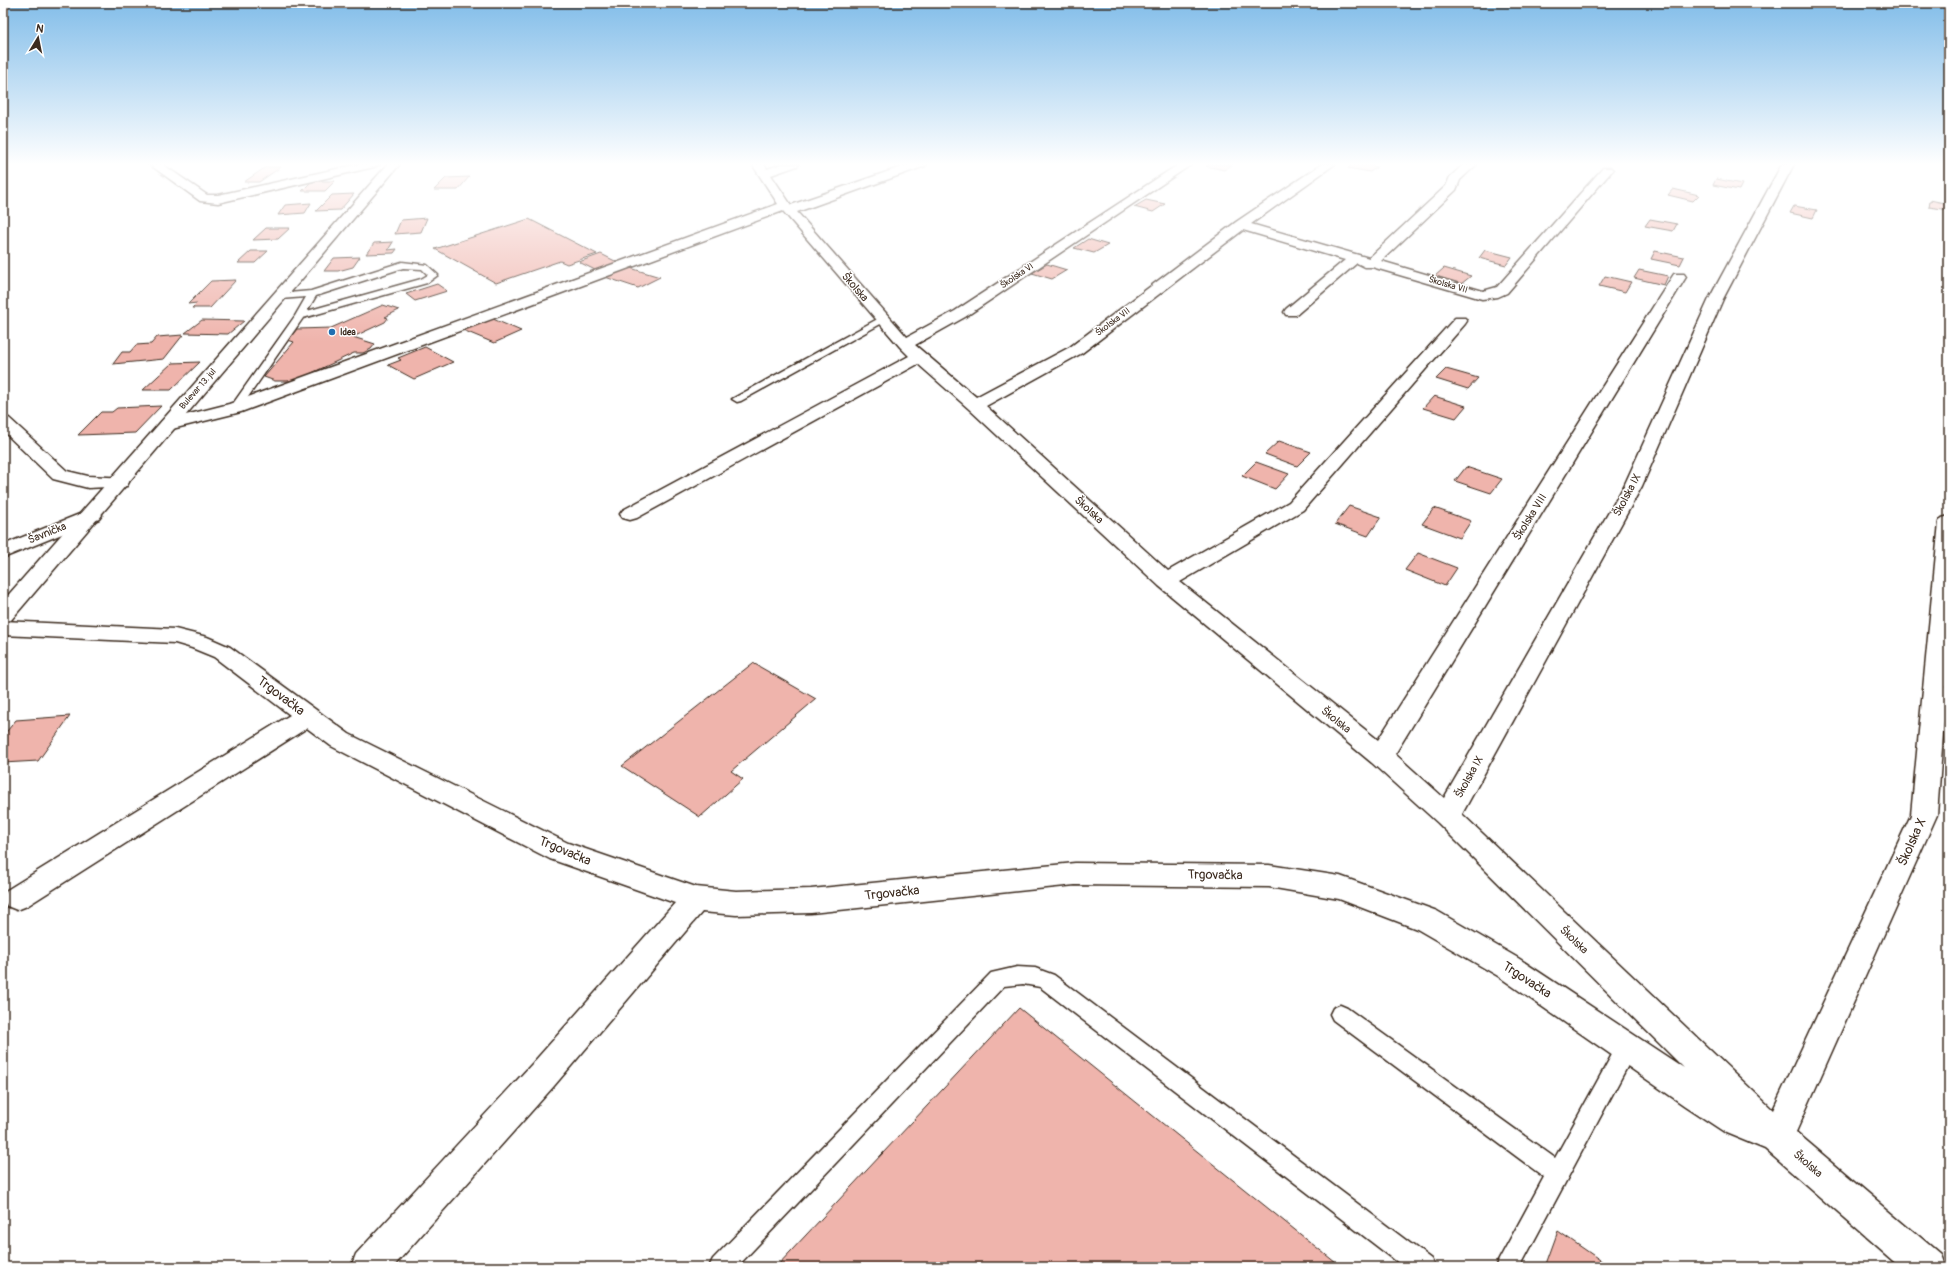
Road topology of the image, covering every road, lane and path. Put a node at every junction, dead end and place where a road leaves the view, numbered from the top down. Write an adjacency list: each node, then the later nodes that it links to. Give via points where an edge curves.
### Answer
1 (343, 223): 14 (street, Bulevar 13. jul)
2 (745, 223): 22 (street)
3 (800, 223): 17 (street, Školska)
4 (1097, 223): 19 (street, Školska VI, via 960,314)
5 (1244, 223): 9 (street, Školska VII)
6 (1413, 223): 11 (street)
7 (1560, 223): 11 (street, Školska VII, via 1502,290 1493,294 1482,295)
8 (1756, 223): 35 (street, Školska IX, via 1716,299 1633,486)
9 (1241, 225): 10 (street, Školska VII); 21 (street, Školska VII, via 1076,350)
10 (1354, 259): 11 (street, Školska VII); 15 (street)
11 (1370, 264)
12 (1679, 277): 34 (street, Školska VIII)
13 (312, 294): 14 (lane); 16 (lane); 16 (lane, via 402,265 424,267 434,275 424,281)
14 (280, 296): 24 (street, Bulevar 13. jul)
15 (1290, 312)
16 (300, 316): 22 (lane)
17 (883, 319): 19 (street, Školska); 20 (lane)
18 (1460, 321): 30 (street, via 1296,506)
19 (912, 351): 21 (street, Školska); 26 (street, Školska VI)
20 (737, 399)
21 (976, 405): 30 (street, Školska)
22 (235, 408): 24 (street)
23 (3, 422): 25 (street, via 60,475 88,482)
24 (168, 425): 25 (street, Bulevar 13. jul)
25 (120, 482): 27 (street, Bulevar 13. jul)
26 (630, 514)
27 (92, 515): 29 (street, Šavnička); 31 (street, Bulevar 13. jul)
28 (1949, 522): 40 (street, Školska X, via 1924,815)
29 (3, 552)
30 (1166, 582): 34 (street, Školska)
31 (3, 615)
32 (3, 628): 33 (street, Trgovačka, via 175,636 199,642 222,652)
33 (307, 716): 36 (street); 37 (street, Trgovačka, via 340,740 559,851)
34 (1381, 756): 35 (street, Školska)
35 (1447, 816): 40 (street, Školska)
36 (17, 898)
37 (696, 899): 39 (street, Trgovačka, via 736,903 811,901 1075,874 1269,876 1340,888 1427,920 1508,967); 42 (street, via 548,1069)
38 (1340, 1014): 41 (lane)
39 (1627, 1047): 40 (street, Trgovačka, via 1738,1121); 41 (lane)
40 (1777, 1137): 46 (street, Školska)
41 (1558, 1174): 45 (lane)
42 (369, 1267)
43 (721, 1267): 44 (lane, via 998,979 1023,974 1047,981)
44 (1423, 1267)
45 (1507, 1267)
46 (1927, 1267)

